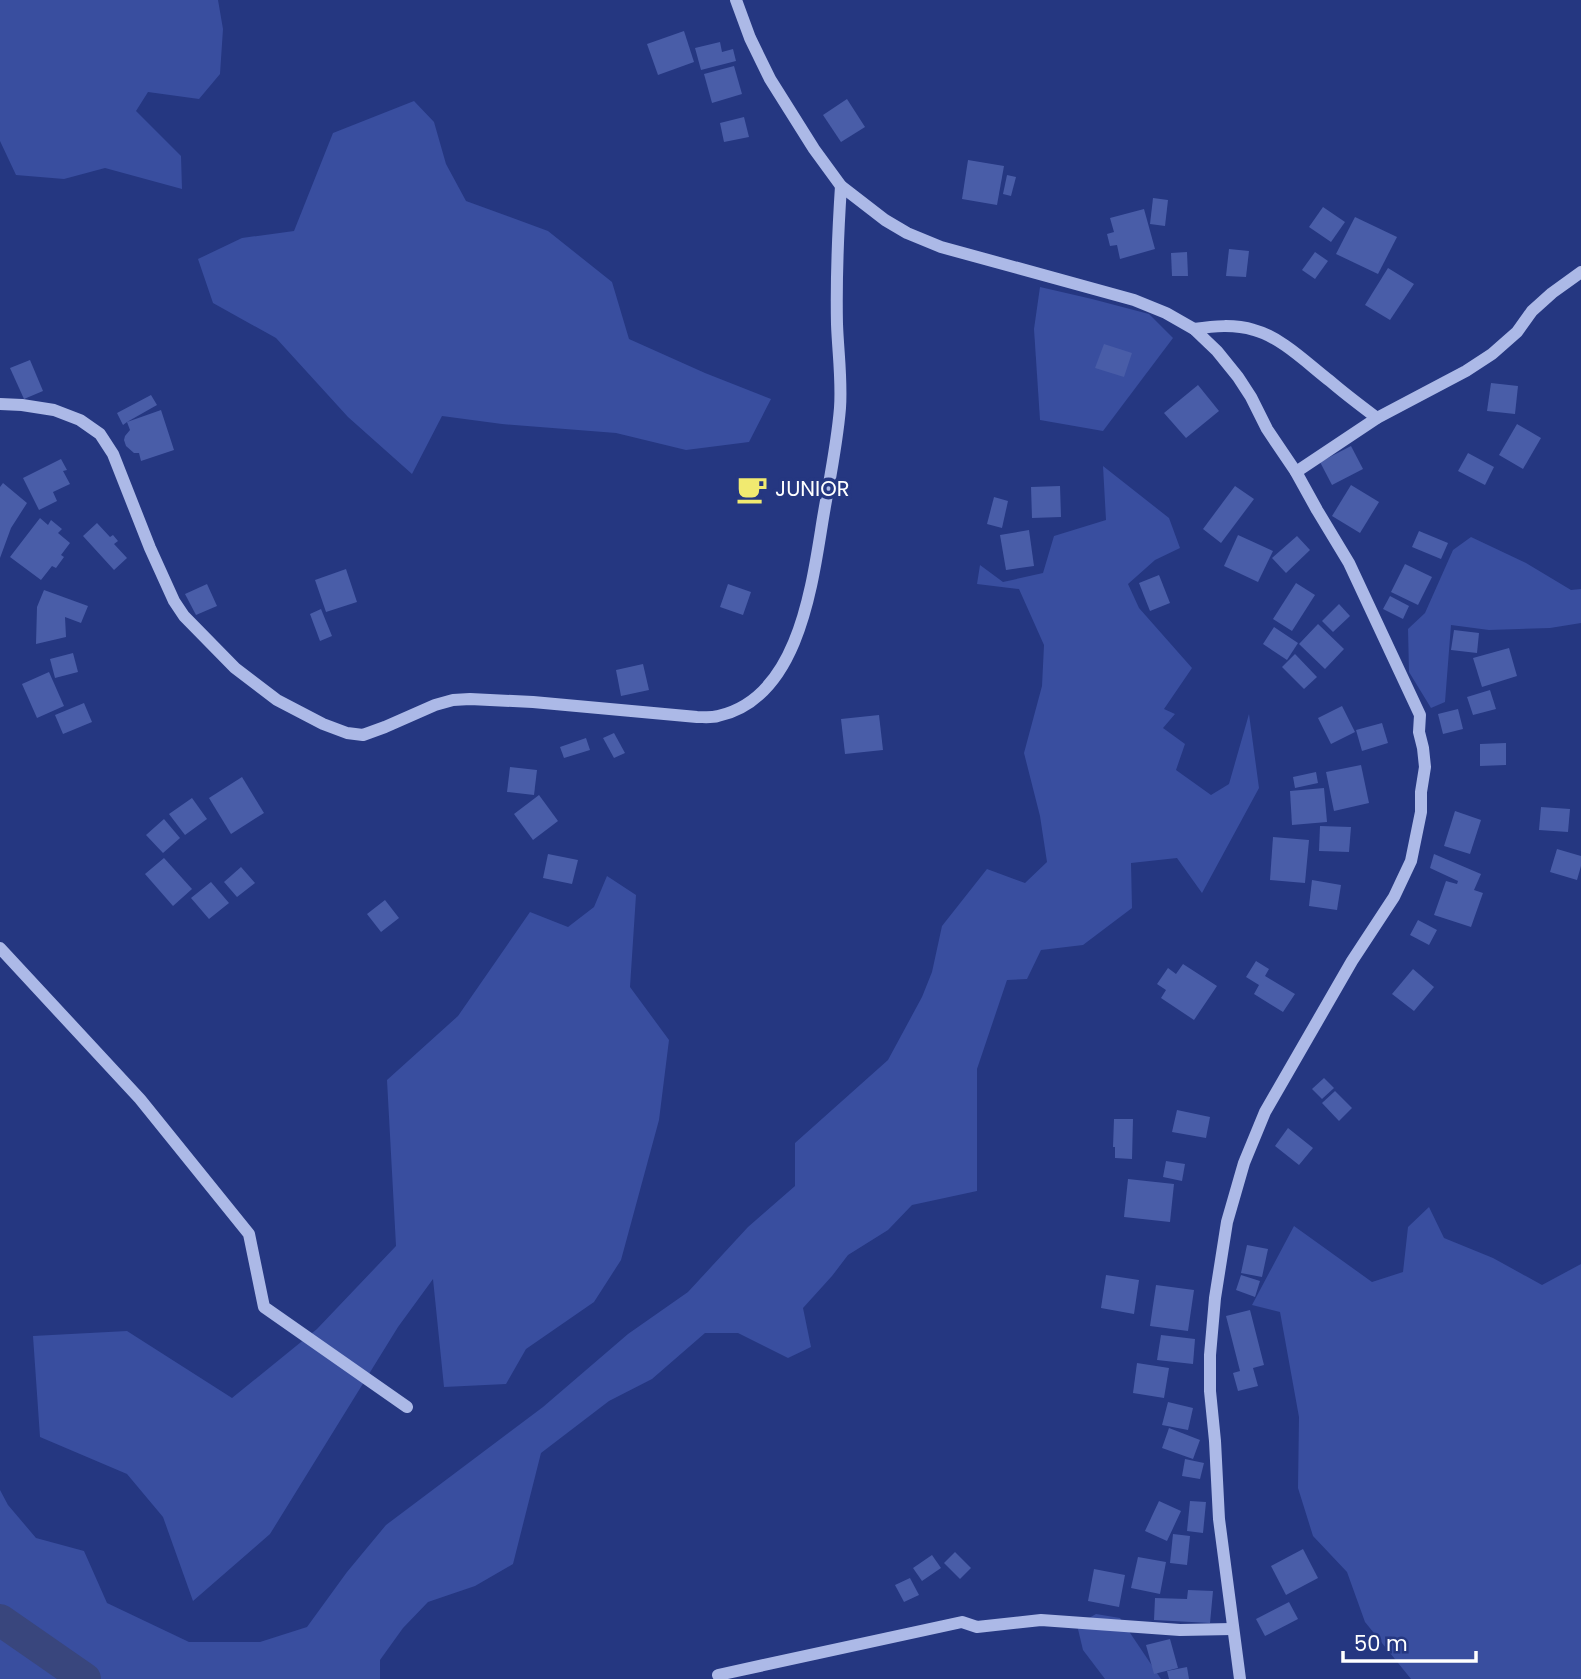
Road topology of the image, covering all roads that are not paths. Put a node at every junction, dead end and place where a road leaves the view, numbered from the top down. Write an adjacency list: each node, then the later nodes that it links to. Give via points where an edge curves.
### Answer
1 (736, 0): 2 (street, via 770,79)
2 (841, 186): 4 (street, via 885,220 941,247 1134,300); 5 (street, via 837,243 840,408 810,596 794,644 774,678 749,704 716,717 470,699 435,705 363,735 323,724 277,699 235,668 184,616 100,434 54,410)
3 (1581, 272): 6 (street, via 1532,311 1492,354)
4 (1194, 329): 6 (street, via 1237,326 1256,330 1300,357); 7 (street, via 1238,377)
5 (0, 404)
6 (1377, 418): 7 (street)
7 (1296, 472): 10 (street, via 1349,563 1420,715 1425,767 1411,861 1265,1112 1227,1222 1215,1298 1210,1391)
8 (0, 948): 9 (street, via 140,1100 250,1234 264,1307)
9 (407, 1407)
10 (1232, 1629): 11 (street, via 1169,1630 1041,1620 977,1627 962,1622); 12 (street)
11 (718, 1675)
12 (1240, 1679)

